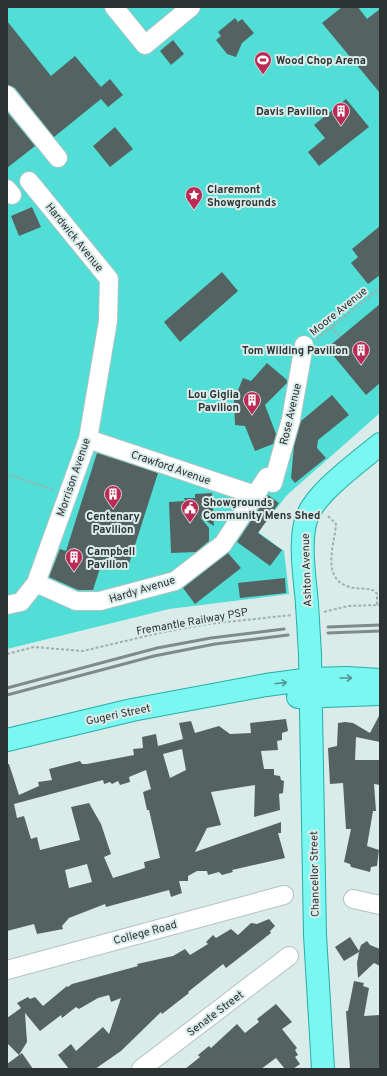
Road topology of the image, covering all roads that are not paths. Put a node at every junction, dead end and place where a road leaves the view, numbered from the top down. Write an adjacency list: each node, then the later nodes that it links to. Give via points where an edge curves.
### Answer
1 (114, 7): 2 (street, via 145,45)
2 (191, 7)
3 (7, 95): 4 (street)
4 (58, 158)
5 (29, 181): 6 (street, Hardwick Avenue, via 108,279)
6 (108, 321): 8 (street, Morrison Avenue)
7 (308, 344): 10 (street, Rose Avenue, via 291,419)
8 (88, 439): 11 (street, Crawford Avenue); 12 (street, Morrison Avenue)
9 (380, 444): 15 (main road, Ashton Avenue, bridge, via 319,497 309,511 304,531)
10 (270, 480): 11 (street, Hardy Avenue)
11 (255, 496): 12 (street, Hardy Avenue, via 223,544 175,581 100,601 76,601)
12 (36, 583): 13 (street, via 21,602)
13 (7, 605)
14 (380, 680): 15 (main road, Gugeri Street, one-way to 14, via 347,678)
15 (311, 687): 16 (main road, Gugeri Street); 17 (main road, Gugeri Street, via 262,700 229,692 132,710); 24 (main road, Chancellor Street, via 315,935)
16 (380, 694)
17 (7, 740)
18 (284, 894): 22 (street, College Road)
19 (353, 899): 20 (street)
20 (380, 905)
21 (289, 956): 23 (street, Senate Street)
22 (7, 970)
23 (141, 1069)
24 (322, 1069)

